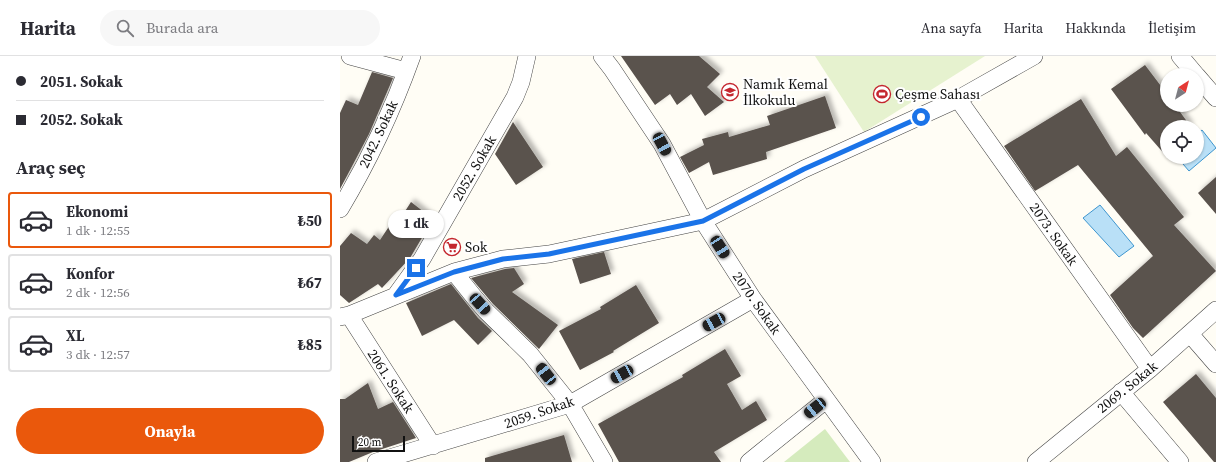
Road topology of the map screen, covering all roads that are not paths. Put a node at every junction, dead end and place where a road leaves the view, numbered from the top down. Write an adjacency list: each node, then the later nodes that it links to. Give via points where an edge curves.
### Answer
1 (350, 56): 6 (street)
2 (527, 56): 14 (street, 2052. Sokak, via 515,97 422,259)
3 (602, 56): 12 (street, 2070. Sokak, via 662,144)
4 (1034, 56): 10 (street)
5 (1180, 56): 7 (street)
6 (409, 64): 11 (street, 2042. Sokak, via 368,157)
7 (1191, 68)
8 (1204, 83): 9 (street)
9 (1216, 98)
10 (958, 99): 12 (street, via 804,169); 20 (street, 2073. Sokak)
11 (340, 209)
12 (703, 221): 13 (street, via 549,254 503,259); 15 (street, 2070. Sokak)
13 (454, 272): 14 (street); 23 (street, via 486,311 530,354)
14 (396, 295): 17 (street)
15 (753, 299): 22 (street, 2070. Sokak); 23 (street, 2059. Sokak)
16 (1216, 310): 18 (street, 2069. Sokak)
17 (345, 316): 24 (street, 2061. Sokak)
18 (1190, 334): 19 (street); 20 (street, 2069. Sokak)
19 (1216, 364)
20 (1150, 369): 21 (street, 2069. Sokak)
21 (1122, 392): 29 (street, 2069. Sokak); 30 (street)
22 (826, 400): 27 (street); 28 (street, 2070. Sokak)
23 (570, 404): 24 (street, 2059. Sokak); 26 (street)
24 (433, 446): 25 (street, 2059. Sokak)
25 (376, 462)
26 (604, 462)
27 (750, 462)
28 (872, 462)
29 (1036, 462)
30 (1180, 462)

